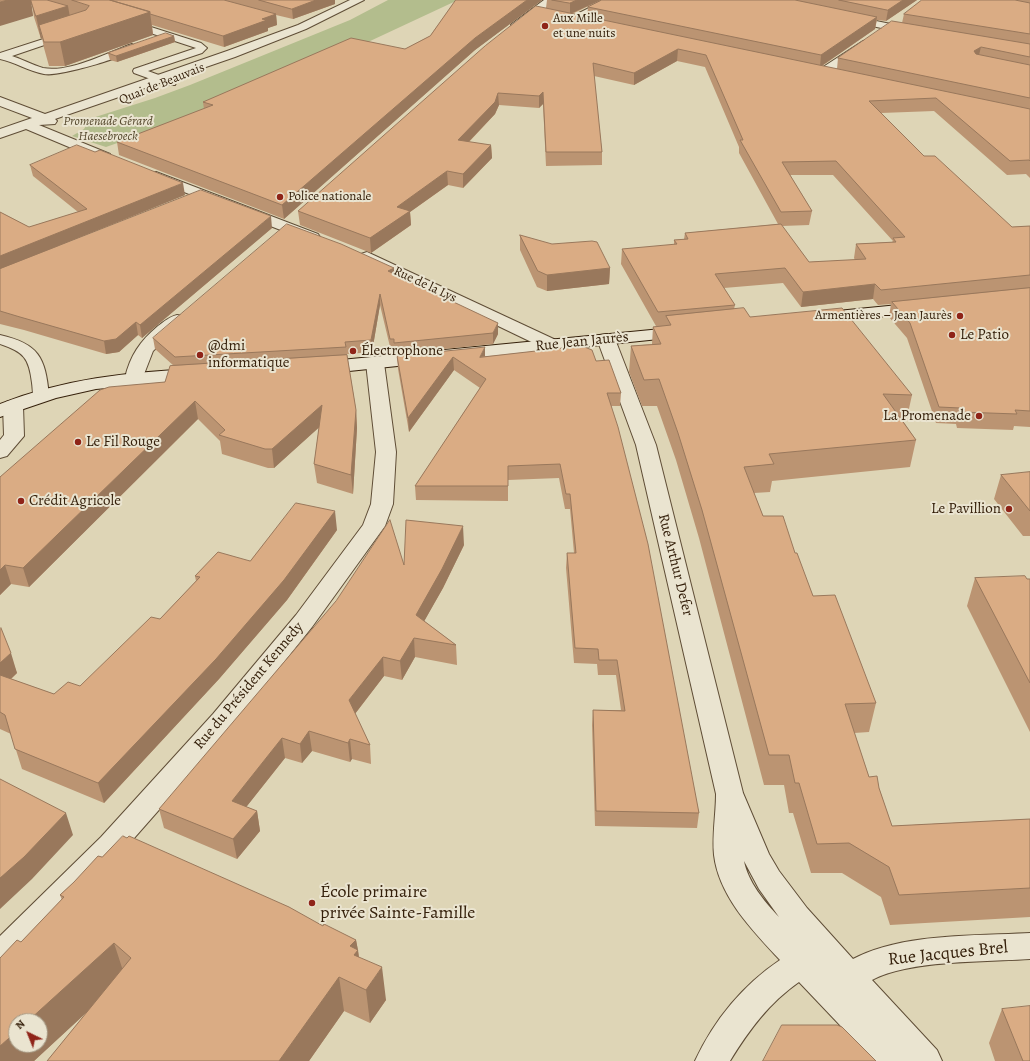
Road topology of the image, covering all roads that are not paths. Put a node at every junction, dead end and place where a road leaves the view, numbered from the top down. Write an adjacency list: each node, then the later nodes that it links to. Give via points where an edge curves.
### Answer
1 (359, 0): 11 (street, Quai de Beauvais)
2 (552, 0): 4 (street)
3 (614, 0): 7 (street)
4 (534, 12): 7 (street); 13 (street)
5 (836, 16): 12 (street)
6 (901, 18): 12 (street)
7 (571, 20): 10 (street)
8 (123, 21): 16 (lane)
9 (282, 21): 11 (street)
10 (594, 25)
11 (302, 27): 23 (street, Quai de Beauvais)
12 (889, 27): 15 (street); 21 (street)
13 (506, 32)
14 (74, 33): 19 (lane)
15 (929, 34)
16 (168, 35): 17 (lane); 23 (lane, via 202,48 138,71)
17 (154, 40)
18 (139, 45): 19 (lane, via 54,72)
19 (0, 56)
20 (806, 71): 21 (street)
21 (821, 74): 22 (street)
22 (837, 77)
23 (166, 81): 25 (street, Quai de Beauvais)
24 (0, 102): 25 (street)
25 (41, 124): 26 (street, Quai de Beauvais); 27 (street)
26 (4, 135)
27 (121, 162)
28 (142, 170): 29 (street)
29 (204, 194): 30 (street); 31 (street)
30 (182, 203)
31 (291, 222): 32 (street); 33 (street)
32 (271, 240)
33 (330, 242)
34 (356, 253): 41 (street, Rue de la Lys)
35 (933, 306): 37 (street)
36 (187, 311): 45 (street, via 145,347 137,360)
37 (798, 320)
38 (697, 330): 39 (street, Rue Jean Jaurès)
39 (606, 339): 41 (street, Rue Jean Jaurès); 51 (street, Rue Arthur Defer, via 646,445 730,794 728,836 733,872 751,904)
40 (0, 340): 46 (lane, via 21,347 33,355 38,366)
41 (552, 345): 42 (street, Rue Jean Jaurès)
42 (375, 363): 43 (street, Rue Jean Jaurès); 50 (street, Rue du Président Kennedy, via 386,452 382,504 374,526 304,621 222,721 106,850)
43 (303, 369)
44 (211, 374): 45 (street)
45 (134, 378): 46 (street, via 82,384)
46 (41, 395): 47 (street)
47 (6, 409): 48 (street, via 14,436)
48 (0, 452)
49 (1030, 946): 52 (street, Rue Jacques Brel, via 908,954 872,964)
50 (0, 956)
51 (813, 956): 52 (street, Rue Arthur Defer); 53 (street, via 774,980 756,997)
52 (837, 983): 54 (street); 55 (street)
53 (712, 1061)
54 (897, 1061)
55 (925, 1061)

